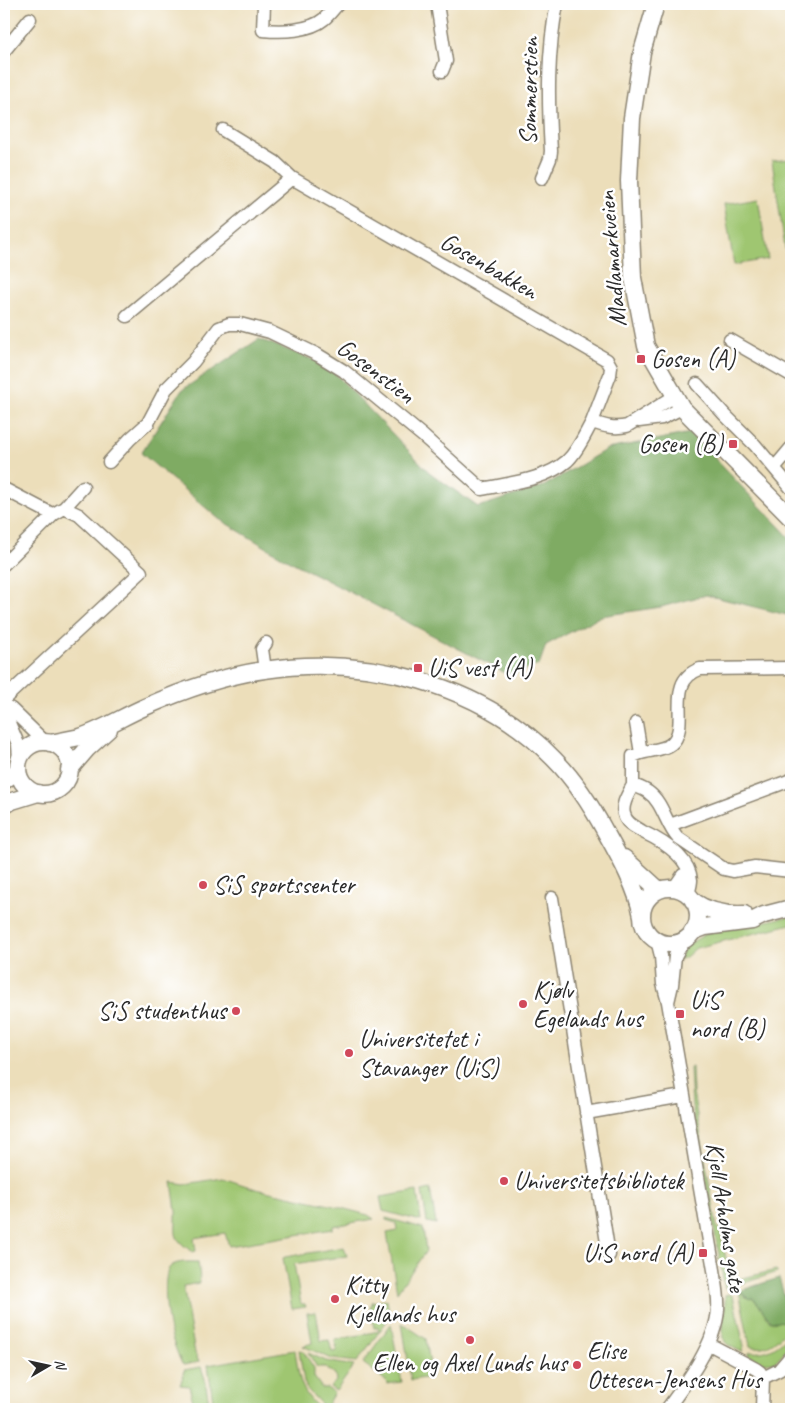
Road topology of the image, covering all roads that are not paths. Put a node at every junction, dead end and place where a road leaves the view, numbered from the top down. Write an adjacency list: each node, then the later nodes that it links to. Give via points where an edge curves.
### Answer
1 (264, 4): 2 (street, via 263,30 281,31 315,25)
2 (338, 4)
3 (437, 4): 8 (street, via 446,61)
4 (557, 4): 11 (street, Sommerstien, via 549,80 551,151)
5 (656, 4): 16 (main road, Madlamarkveien, via 642,52 632,118 630,233 633,278 646,346)
6 (30, 19): 7 (street)
7 (4, 51)
8 (442, 71)
9 (223, 130): 10 (street, Gosenbakken, via 275,162)
10 (292, 178): 12 (street); 17 (street, Gosenbakken, via 607,360 611,367 610,375)
11 (542, 178)
12 (127, 316)
13 (730, 340): 14 (street)
14 (791, 375)
15 (698, 384): 20 (street)
16 (679, 402): 17 (street, via 618,428); 25 (main road, Madlamarkveien)
17 (592, 422): 19 (street, Gosenstien, via 571,456 560,466 482,490 344,371 270,332 229,324 219,328 193,362 172,382 148,423)
18 (791, 448): 20 (street)
19 (109, 462)
20 (776, 467): 22 (street)
21 (83, 486): 24 (street)
22 (791, 488)
23 (4, 489): 24 (street, via 50,513)
24 (59, 511): 26 (street); 30 (street, via 72,511 79,516 141,572)
25 (791, 518)
26 (4, 564)
27 (266, 643): 29 (street, via 262,649)
28 (791, 668): 36 (street, via 700,669 693,672 684,680 675,739 665,747)
29 (265, 670): 33 (main road, via 204,684); 45 (main road, via 307,666 384,672 440,688 489,709 530,737 565,771 592,808)
30 (4, 699)
31 (4, 705): 35 (street)
32 (4, 711): 37 (street, via 18,744)
33 (122, 718): 35 (main road, via 81,736); 38 (main road)
34 (636, 723): 36 (street)
35 (48, 743): 37 (main road, via 27,748); 38 (main road, via 65,753)
36 (641, 753): 41 (street, via 633,756)
37 (18, 765): 40 (main road); 42 (main road, via 24,785)
38 (69, 770): 42 (main road, via 67,779 55,792)
39 (791, 780): 44 (street)
40 (4, 781)
41 (633, 785): 44 (street, via 656,800); 47 (street, via 623,813 632,825 686,863 691,880)
42 (38, 793): 43 (main road)
43 (4, 806)
44 (670, 826): 46 (street, via 678,838 724,869 733,871 755,867)
45 (616, 850): 47 (main road, via 636,871); 51 (main road, via 637,894)
46 (791, 871)
47 (679, 894): 50 (main road, via 706,909 722,913); 51 (main road, via 652,894 646,900); 52 (main road, via 697,916)
48 (552, 898): 56 (street)
49 (791, 908): 50 (main road)
50 (764, 915): 52 (main road, via 752,921 705,927)
51 (642, 916): 53 (main road, via 646,930)
52 (689, 935): 53 (main road, via 672,943); 54 (street, via 675,956)
53 (657, 940): 54 (street, Kjell Arholms gate)
54 (668, 1002): 55 (street, Kjell Arholms gate)
55 (683, 1096): 56 (street); 58 (street, Kjell Arholms gate, via 718,1294 717,1321)
56 (586, 1113): 57 (street)
57 (609, 1255)
58 (710, 1344): 60 (street, via 756,1368); 61 (street, Kjell Arholms gate)
59 (791, 1356): 60 (street, via 779,1370)
60 (763, 1378): 62 (street)
61 (667, 1409)
62 (762, 1409)

